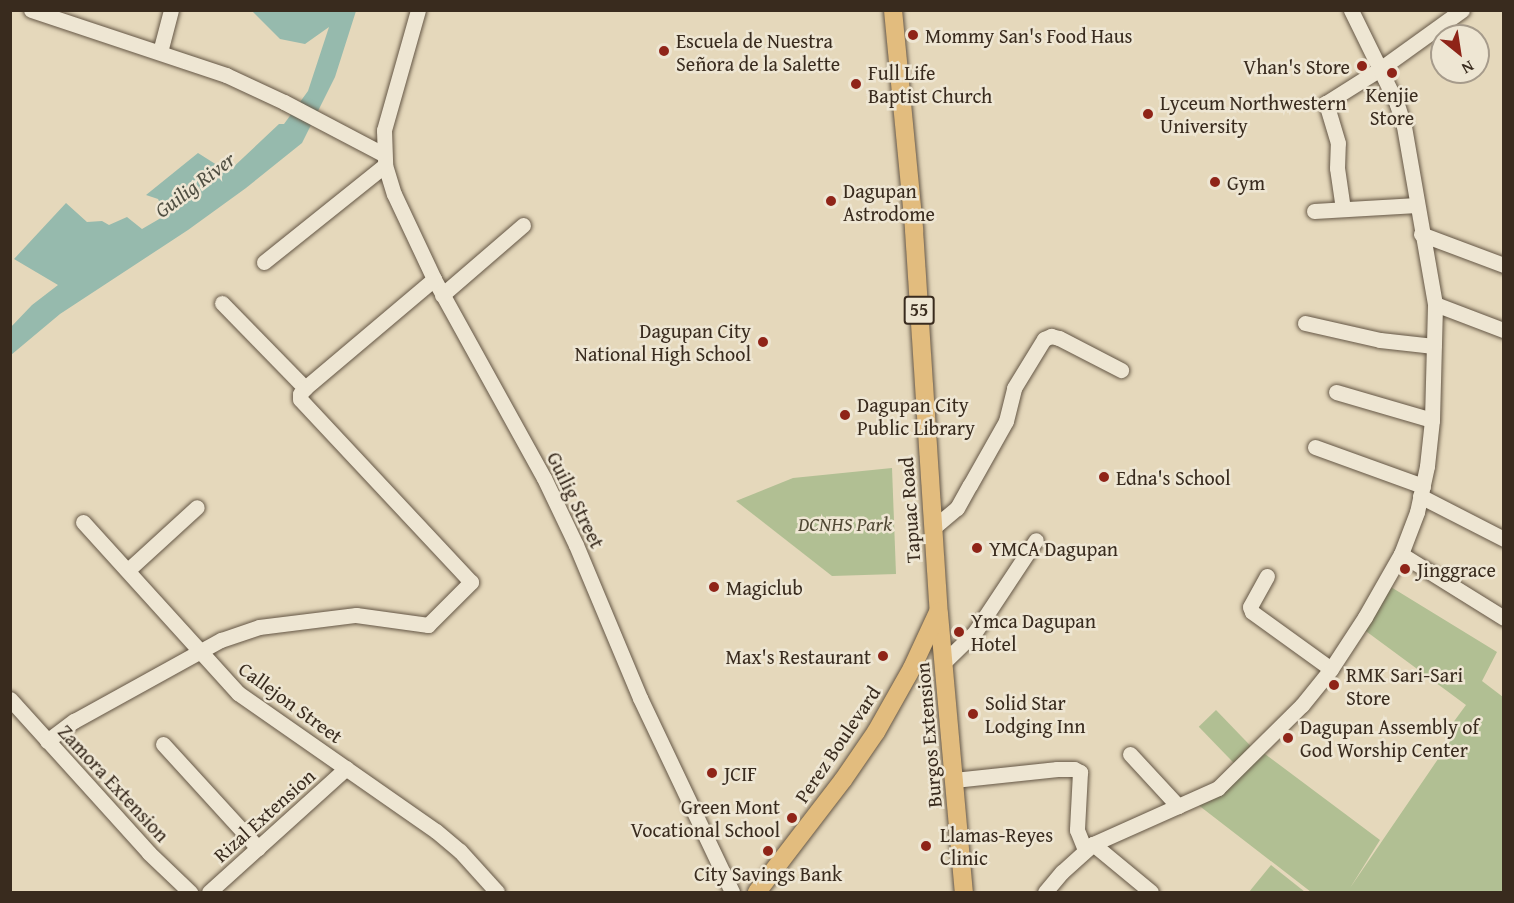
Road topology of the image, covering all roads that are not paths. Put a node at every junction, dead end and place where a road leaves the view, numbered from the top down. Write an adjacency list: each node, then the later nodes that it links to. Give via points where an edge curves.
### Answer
1 (31, 10): 7 (street)
2 (171, 10): 8 (street)
3 (418, 10): 10 (street, Guilig Street, via 384,130)
4 (893, 10): 33 (main road, Tapuac Road / 55, via 915,247)
5 (1351, 10): 9 (street)
6 (1462, 10): 9 (street)
7 (72, 17): 8 (street)
8 (160, 52): 10 (street, via 226,75 284,102)
9 (1380, 69): 11 (street, via 1404,126); 12 (street, via 1326,103 1338,142)
10 (384, 160): 16 (street); 18 (street, Guilig Street, via 394,194)
11 (1417, 205): 12 (street); 15 (street)
12 (1343, 209): 13 (street)
13 (1314, 211)
14 (523, 225): 19 (street)
15 (1421, 234): 17 (street); 21 (street)
16 (264, 262)
17 (1503, 265)
18 (434, 279): 19 (street, Guilig Street); 26 (street)
19 (442, 295): 56 (street, Guilig Street, via 544,478 640,698)
20 (222, 303): 26 (street)
21 (1435, 304): 23 (street); 24 (street)
22 (1305, 322): 24 (street, via 1380,340)
23 (1503, 330)
24 (1434, 346): 28 (street)
25 (1121, 370): 33 (street, via 1059,338 1044,339 1014,388 1006,422 957,508)
26 (305, 388): 41 (street, via 300,394 303,405 471,582 428,625 356,615 293,622 245,631)
27 (1336, 392): 28 (street)
28 (1432, 420): 30 (street)
29 (1314, 447): 30 (street)
30 (1421, 491): 34 (street); 36 (street)
31 (197, 507): 37 (street)
32 (83, 522): 37 (street, Callejon Street)
33 (933, 528): 39 (main road, Tapuac Road / 55)
34 (1503, 539)
35 (1036, 540): 42 (street, via 975,632)
36 (1401, 554): 40 (street); 43 (street)
37 (128, 570): 41 (street, Callejon Street)
38 (1267, 576): 43 (street, via 1250,607 1252,612)
39 (939, 611): 42 (main road, Burgos Extension / 55); 57 (main road, Perez Boulevard, via 878,728)
40 (1503, 618)
41 (198, 652): 45 (street, via 74,721); 48 (street, Callejon Street, via 238,693)
42 (944, 662): 49 (main road, Burgos Extension / 55)
43 (1331, 669): 50 (street, via 1308,699 1229,780)
44 (10, 699): 45 (street, Zamora Extension)
45 (47, 741): 53 (street, Zamora Extension)
46 (163, 744): 52 (street)
47 (1130, 754): 50 (street)
48 (346, 768): 52 (street, Rizal Extension); 55 (street, Callejon Street, via 436,831)
49 (954, 780): 51 (street, via 1074,768 1080,772 1077,830); 58 (main road, Burgos Extension / 55)
50 (1178, 806): 51 (street)
51 (1089, 847): 59 (street); 60 (street)
52 (258, 848): 54 (street, Rizal Extension)
53 (190, 892)
54 (209, 892)
55 (497, 892)
56 (732, 892)
57 (757, 892)
58 (964, 892)
59 (1045, 892)
60 (1151, 892)

